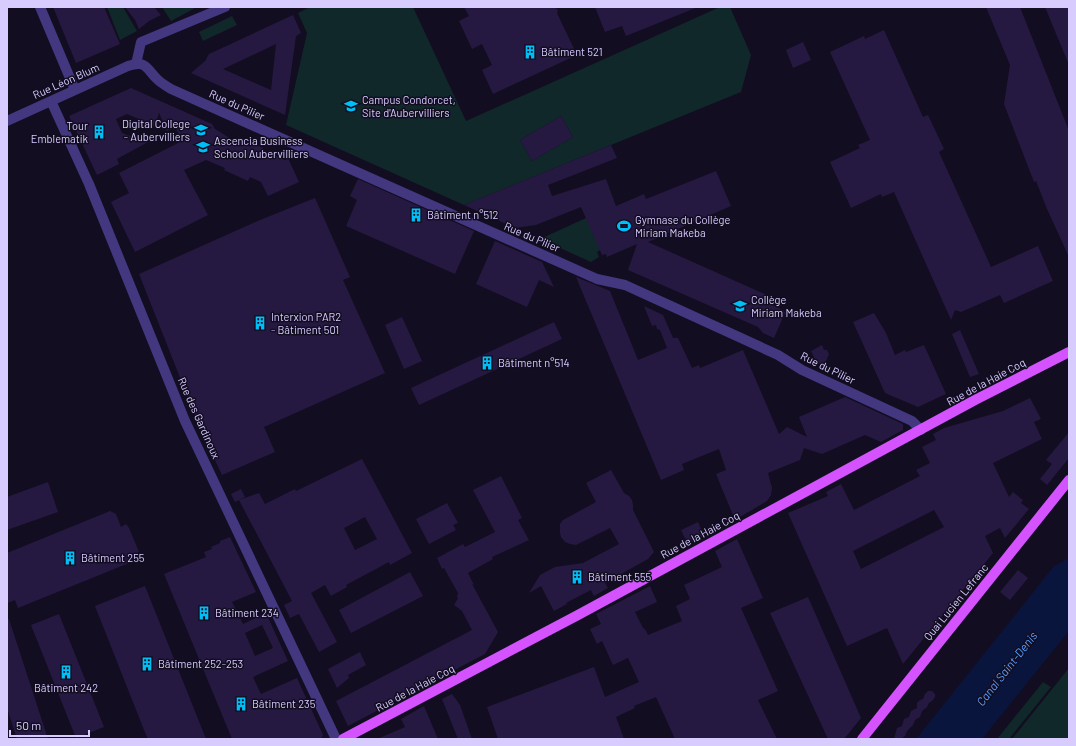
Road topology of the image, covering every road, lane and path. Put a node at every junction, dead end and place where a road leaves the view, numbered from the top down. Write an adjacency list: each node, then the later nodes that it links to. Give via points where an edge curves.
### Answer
1 (40, 7): 4 (street)
2 (225, 7): 3 (street, via 141,42)
3 (136, 64): 4 (street, Rue Léon Blum); 8 (street, Rue du Pilier, via 146,66 157,79 171,89 597,279 625,285 778,354 802,370 912,421)
4 (75, 90): 5 (street, Rue Léon Blum)
5 (51, 101): 6 (street, Rue Léon Blum); 10 (street, Rue des Gardinoux, via 92,190 185,421)
6 (7, 122)
7 (1069, 352): 8 (main road, Rue de la Haie Coq)
8 (921, 430): 11 (main road, Rue de la Haie Coq)
9 (1069, 480): 12 (main road, Quai Lucien Lefranc)
10 (336, 739)
11 (343, 739)
12 (862, 739)

